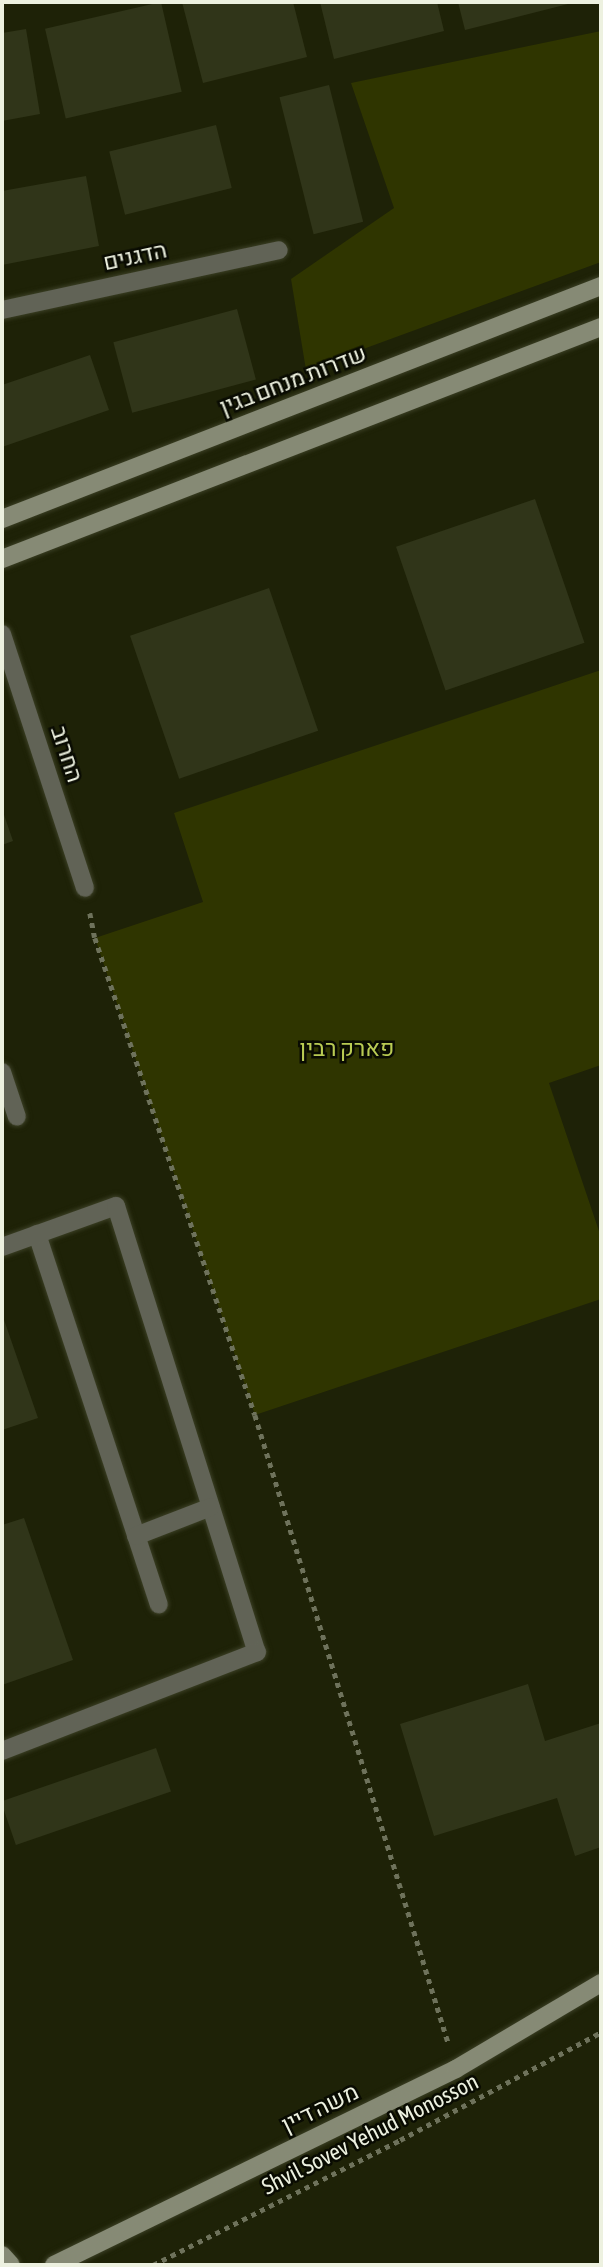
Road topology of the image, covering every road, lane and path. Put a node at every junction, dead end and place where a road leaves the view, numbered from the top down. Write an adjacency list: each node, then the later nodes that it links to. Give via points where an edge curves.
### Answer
1 (279, 250): 3 (street, הדגנים)
2 (601, 286): 5 (street, שדרות מנחם בגין)
3 (2, 310)
4 (601, 327): 6 (street)
5 (2, 519)
6 (2, 559)
7 (2, 634): 8 (street, החרוב)
8 (85, 888): 19 (path, via 95,938 255,1415)
9 (2, 1072): 10 (street)
10 (17, 1116)
11 (37, 1234): 12 (street); 13 (street, via 116,1206); 14 (street)
12 (2, 1247)
13 (211, 1507): 14 (street); 16 (street, via 257,1652)
14 (136, 1536): 15 (street)
15 (159, 1604)
16 (2, 1751)
17 (601, 1983): 19 (street, משה דיין)
18 (601, 2032): 23 (path, Shvil Sovev Yehud Monosson)
19 (456, 2069): 22 (street, משה דיין)
20 (2, 2255): 21 (street)
21 (11, 2265)
22 (54, 2265)
23 (153, 2265)

